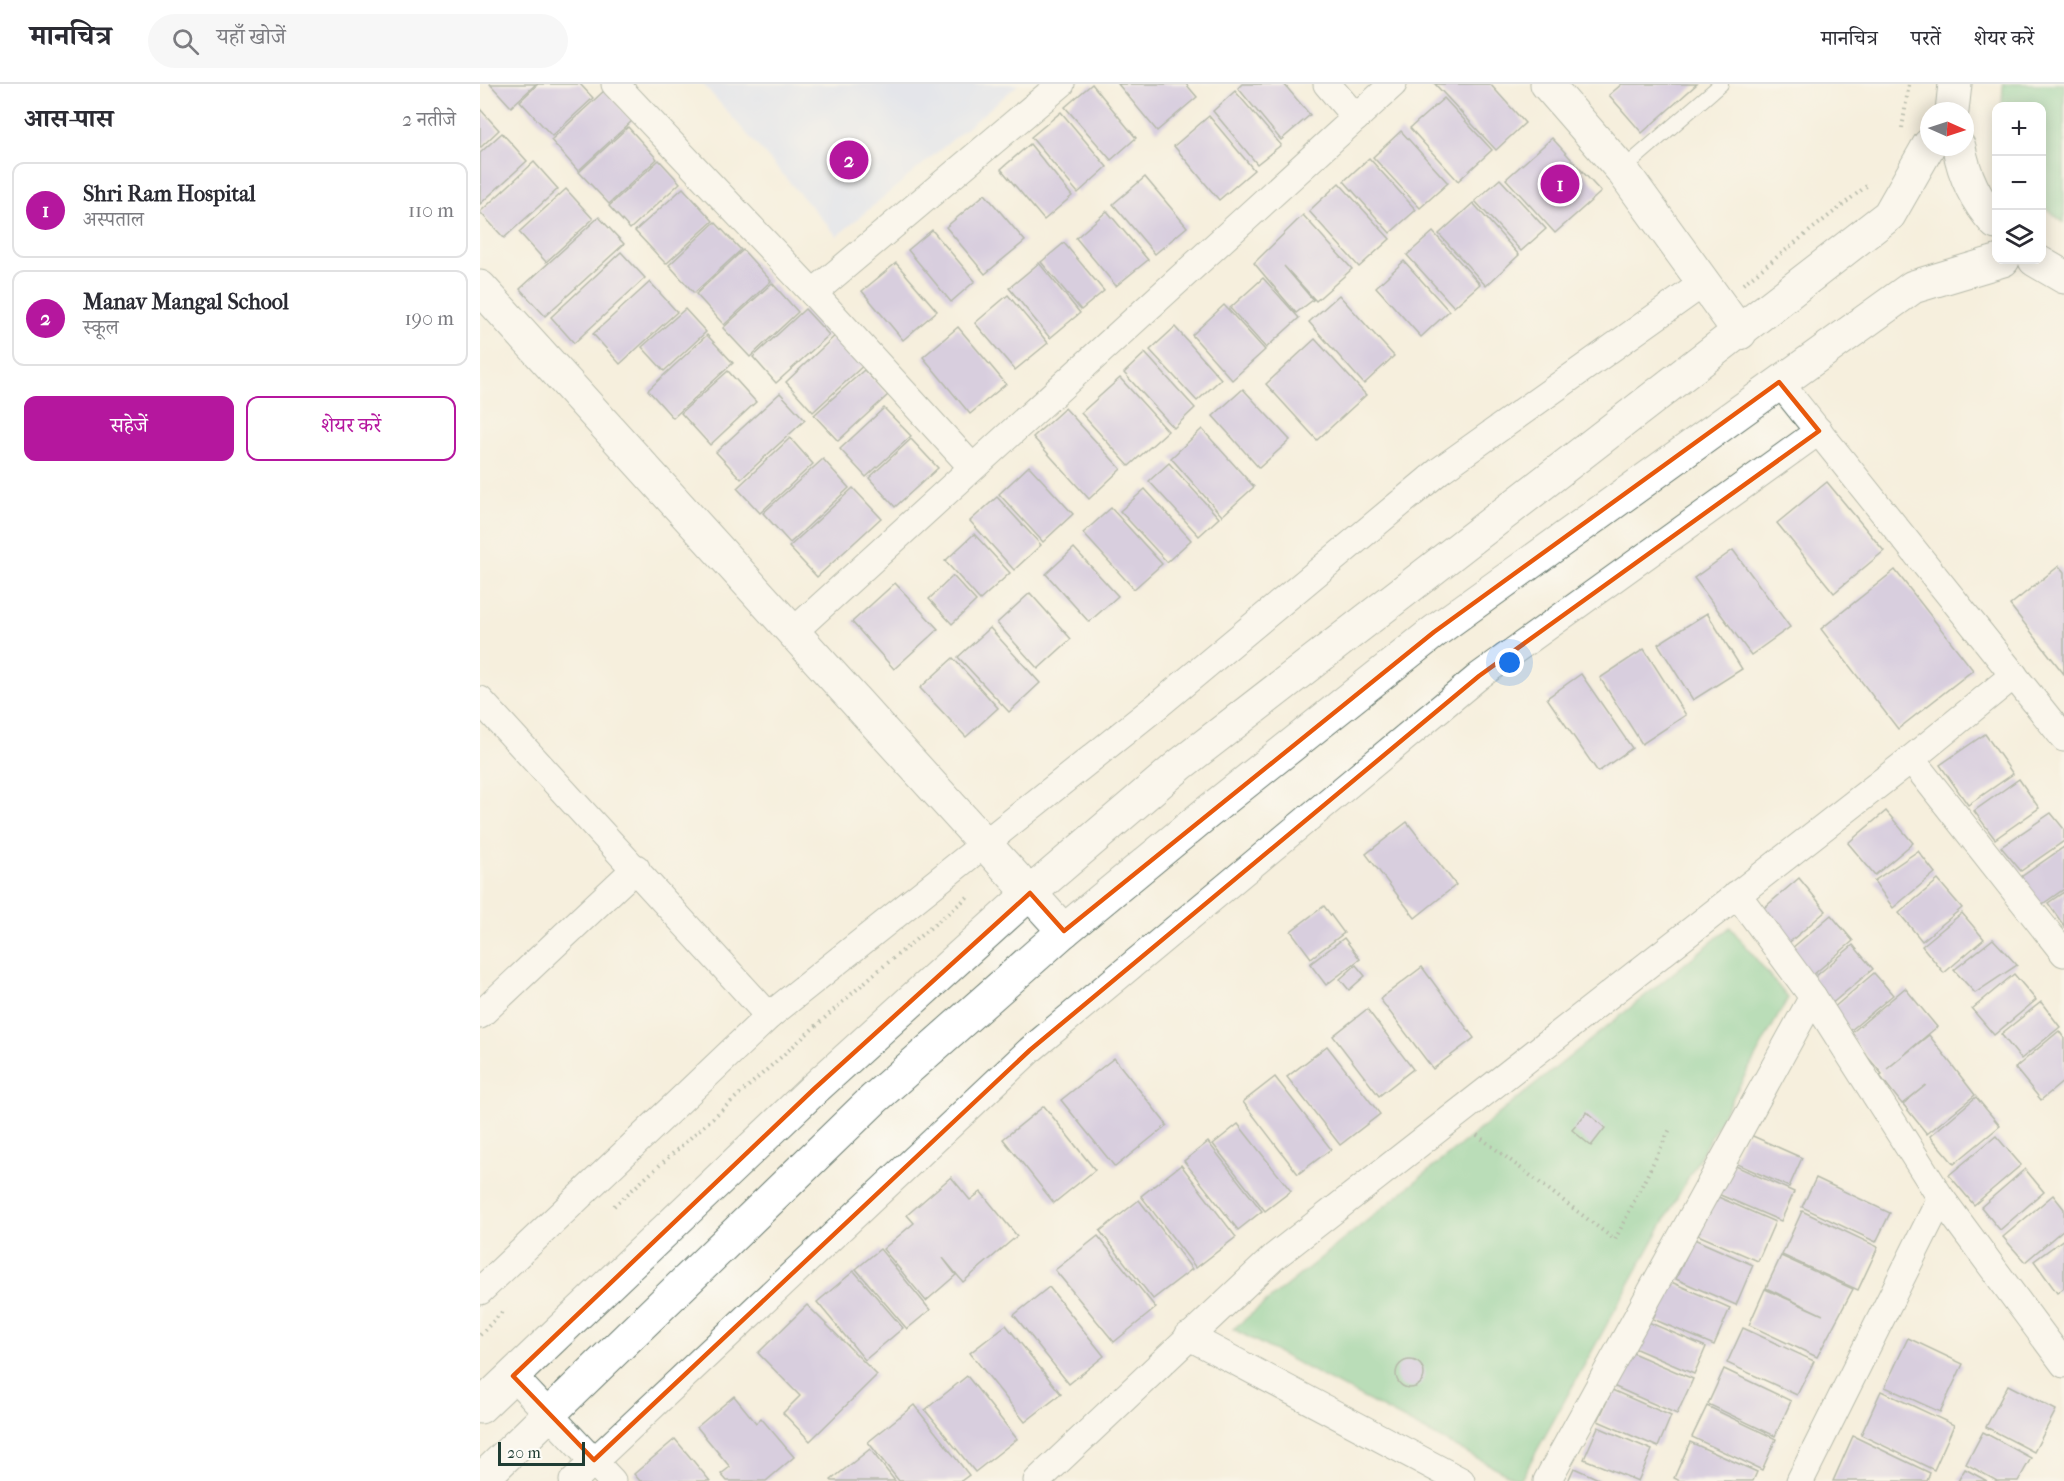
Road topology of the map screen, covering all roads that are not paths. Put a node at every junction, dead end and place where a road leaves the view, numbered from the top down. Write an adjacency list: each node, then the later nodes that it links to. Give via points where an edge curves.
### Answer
1 (615, 84): 17 (street)
2 (1060, 84): 17 (street)
3 (1327, 84): 7 (street)
4 (1393, 84): 7 (street)
5 (1547, 84): 10 (street)
6 (1721, 84): 10 (lane)
7 (1356, 118): 21 (street)
8 (1914, 141): 18 (street, via 1889,215)
9 (1961, 156): 11 (street, via 1983,209)
10 (1622, 170): 15 (street)
11 (1992, 219)
12 (1992, 263): 19 (street, via 1913,287)
13 (2042, 264): 14 (street)
14 (2064, 276)
15 (1702, 284): 18 (street); 27 (street, via 1439,471)
16 (480, 287): 22 (street)
17 (813, 293): 21 (street)
18 (1740, 333): 29 (street, via 1190,757)
19 (1779, 382): 20 (street); 31 (street, via 1434,632)
20 (1819, 431): 23 (street); 43 (street, via 1479,676 1030,1050)
21 (972, 467): 22 (street)
22 (793, 633): 27 (street)
23 (2014, 675): 25 (street); 26 (street)
24 (480, 700): 28 (street)
25 (2064, 738)
26 (1911, 759): 30 (street); 32 (street)
27 (985, 844): 29 (street); 35 (street)
28 (636, 868): 34 (street); 35 (street)
29 (1030, 893): 31 (street); 40 (street, via 814,1089)
30 (1737, 894): 33 (street); 38 (street, via 1274,1257)
31 (1064, 932): 42 (street, via 874,1099)
32 (2064, 953)
33 (1813, 997): 36 (street); 49 (street)
34 (480, 1015)
35 (769, 1016): 37 (street)
36 (1941, 1198): 39 (street); 50 (street)
37 (480, 1291)
38 (1188, 1336): 47 (street); 48 (street)
39 (2064, 1364)
40 (513, 1376): 41 (street); 42 (street)
41 (480, 1407)
42 (549, 1414): 43 (street); 44 (street)
43 (594, 1460): 45 (street); 46 (street)
44 (480, 1481)
45 (573, 1481)
46 (612, 1481)
47 (1037, 1481)
48 (1461, 1481)
49 (1547, 1481)
50 (1800, 1481)

